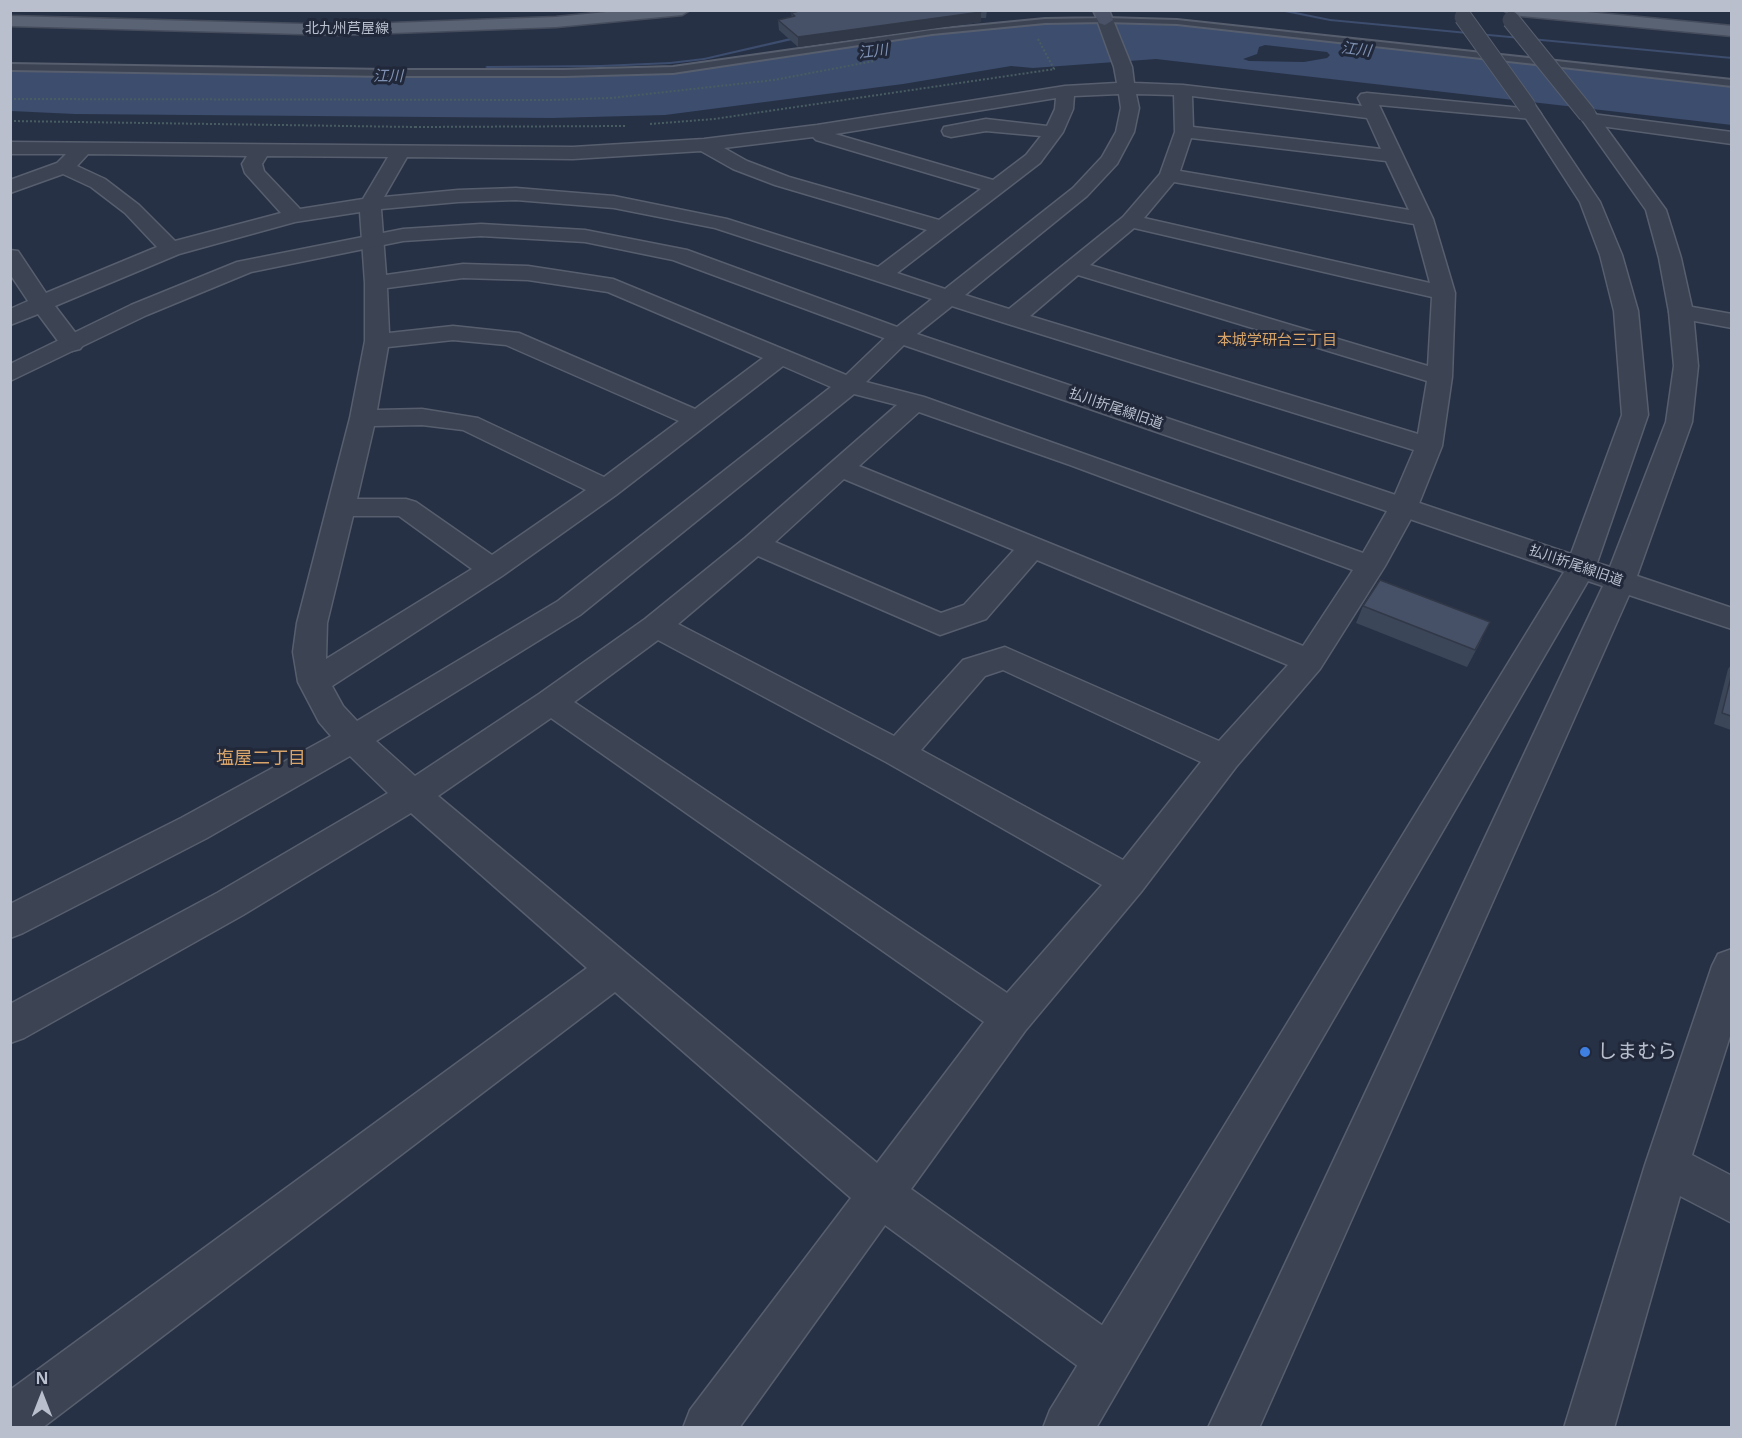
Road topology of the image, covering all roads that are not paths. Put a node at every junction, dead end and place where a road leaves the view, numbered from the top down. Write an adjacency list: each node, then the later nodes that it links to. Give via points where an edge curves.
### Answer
1 (622, 10): 6 (main road, 北九州芦屋線, via 457,21 347,23)
2 (682, 10): 7 (main road, 北九州芦屋線, via 556,22 349,29)
3 (1579, 10): 9 (main road)
4 (1461, 14): 16 (street, bridge)
5 (1508, 14): 10 (main road); 18 (street, bridge)
6 (10, 15)
7 (10, 21)
8 (1106, 22): 11 (lane, via 1045,21 860,38 701,67 604,72); 12 (lane, via 1177,22); 13 (street)
9 (1731, 25)
10 (1731, 31)
11 (10, 67)
12 (1731, 83)
13 (1127, 88): 14 (street); 15 (street); 48 (street, via 1130,108 1125,132 1110,160 1080,192)
14 (1183, 90): 17 (street); 21 (street)
15 (1065, 91): 19 (street); 20 (street, via 1064,109)
16 (1530, 110): 17 (street, via 1367,98); 72 (street, via 1590,202 1611,255 1626,311 1635,415)
17 (1373, 113): 30 (street)
18 (1590, 117): 23 (street); 50 (street, via 1656,210)
19 (817, 130): 25 (street); 35 (street, via 823,136)
20 (1054, 132): 22 (street, via 986,125); 35 (street, via 1033,159)
21 (1184, 132): 30 (street); 32 (street)
22 (936, 133)
23 (1729, 140)
24 (404, 143): 28 (street); 29 (street); 36 (street)
25 (704, 145): 29 (street); 40 (street, via 740,165 782,181)
26 (10, 148): 27 (street)
27 (83, 150): 28 (street); 31 (street)
28 (260, 151): 37 (street, via 252,164 255,173)
29 (633, 152): 33 (street)
30 (1393, 156): 38 (street)
31 (64, 167): 34 (street); 42 (street, via 98,183 132,209)
32 (1169, 175): 38 (street); 39 (street)
33 (620, 185): 36 (street); 45 (street, via 720,223)
34 (10, 187)
35 (997, 187): 40 (street)
36 (370, 204): 37 (street); 41 (street)
37 (295, 216): 42 (street)
38 (1423, 219): 47 (street)
39 (1130, 221): 44 (street); 47 (street)
40 (943, 228): 45 (street)
41 (374, 241): 46 (street); 54 (street, 払川折尾線旧道, via 403,235 481,230 585,236 679,255); 56 (street, 払川折尾線旧道, via 245,267 139,310)
42 (171, 249): 49 (street)
43 (10, 256): 49 (street)
44 (1073, 267): 52 (street); 59 (street)
45 (881, 275): 48 (street)
46 (376, 283): 55 (street); 57 (street, via 463,271 528,273 613,286)
47 (1444, 293): 59 (street)
48 (949, 298): 52 (street); 54 (street)
49 (41, 303): 51 (street); 56 (street)
50 (1681, 312): 53 (street); 74 (street, via 1686,366 1679,422)
51 (10, 318)
52 (1012, 318): 64 (street)
53 (1731, 321)
54 (900, 336): 60 (street); 67 (street, 払川折尾線旧道)
55 (377, 341): 62 (street); 63 (street, via 453,333 512,338)
56 (72, 344): 58 (street, 払川折尾線旧道)
57 (781, 356): 60 (street); 63 (street)
58 (10, 374)
59 (1440, 377): 64 (street)
60 (849, 385): 61 (street); 80 (street, via 569,608)
61 (915, 402): 65 (street); 71 (street)
62 (363, 418): 66 (street, via 422,417 469,423); 68 (street)
63 (698, 420): 66 (street)
64 (1429, 446): 67 (street)
65 (840, 468): 69 (street); 70 (street)
66 (606, 489): 73 (street)
67 (1404, 506): 71 (street); 72 (street, 払川折尾線旧道)
68 (343, 507): 73 (street, via 406,508); 78 (street, via 312,623 309,652)
69 (755, 544): 70 (street, via 940,625 975,612); 76 (street)
70 (1033, 547): 77 (street)
71 (1370, 566): 77 (street)
72 (1581, 568): 74 (street, 払川折尾線旧道); 93 (street)
73 (492, 569): 78 (street)
74 (1620, 581): 75 (street, 払川折尾線旧道); 97 (street)
75 (1731, 619)
76 (657, 626): 79 (street); 81 (street)
77 (1309, 661): 82 (street)
78 (315, 682): 80 (street, via 330,714)
79 (551, 702): 83 (street); 88 (street)
80 (353, 739): 83 (street); 85 (street, via 194,828)
81 (898, 753): 82 (street, via 974,668 1005,658); 84 (street)
82 (1224, 758): 84 (street)
83 (413, 795): 87 (street); 89 (street, via 230,904)
84 (1128, 881): 88 (street)
85 (10, 922)
86 (1731, 966): 90 (street)
87 (616, 969): 91 (street); 94 (street)
88 (1011, 1018): 91 (street)
89 (10, 1025)
90 (1667, 1165): 92 (street); 98 (street)
91 (881, 1195): 93 (street); 95 (street)
92 (1731, 1201)
93 (1107, 1358): 96 (street)
94 (10, 1420)
95 (708, 1428)
96 (1068, 1428)
97 (1233, 1428)
98 (1589, 1428)

